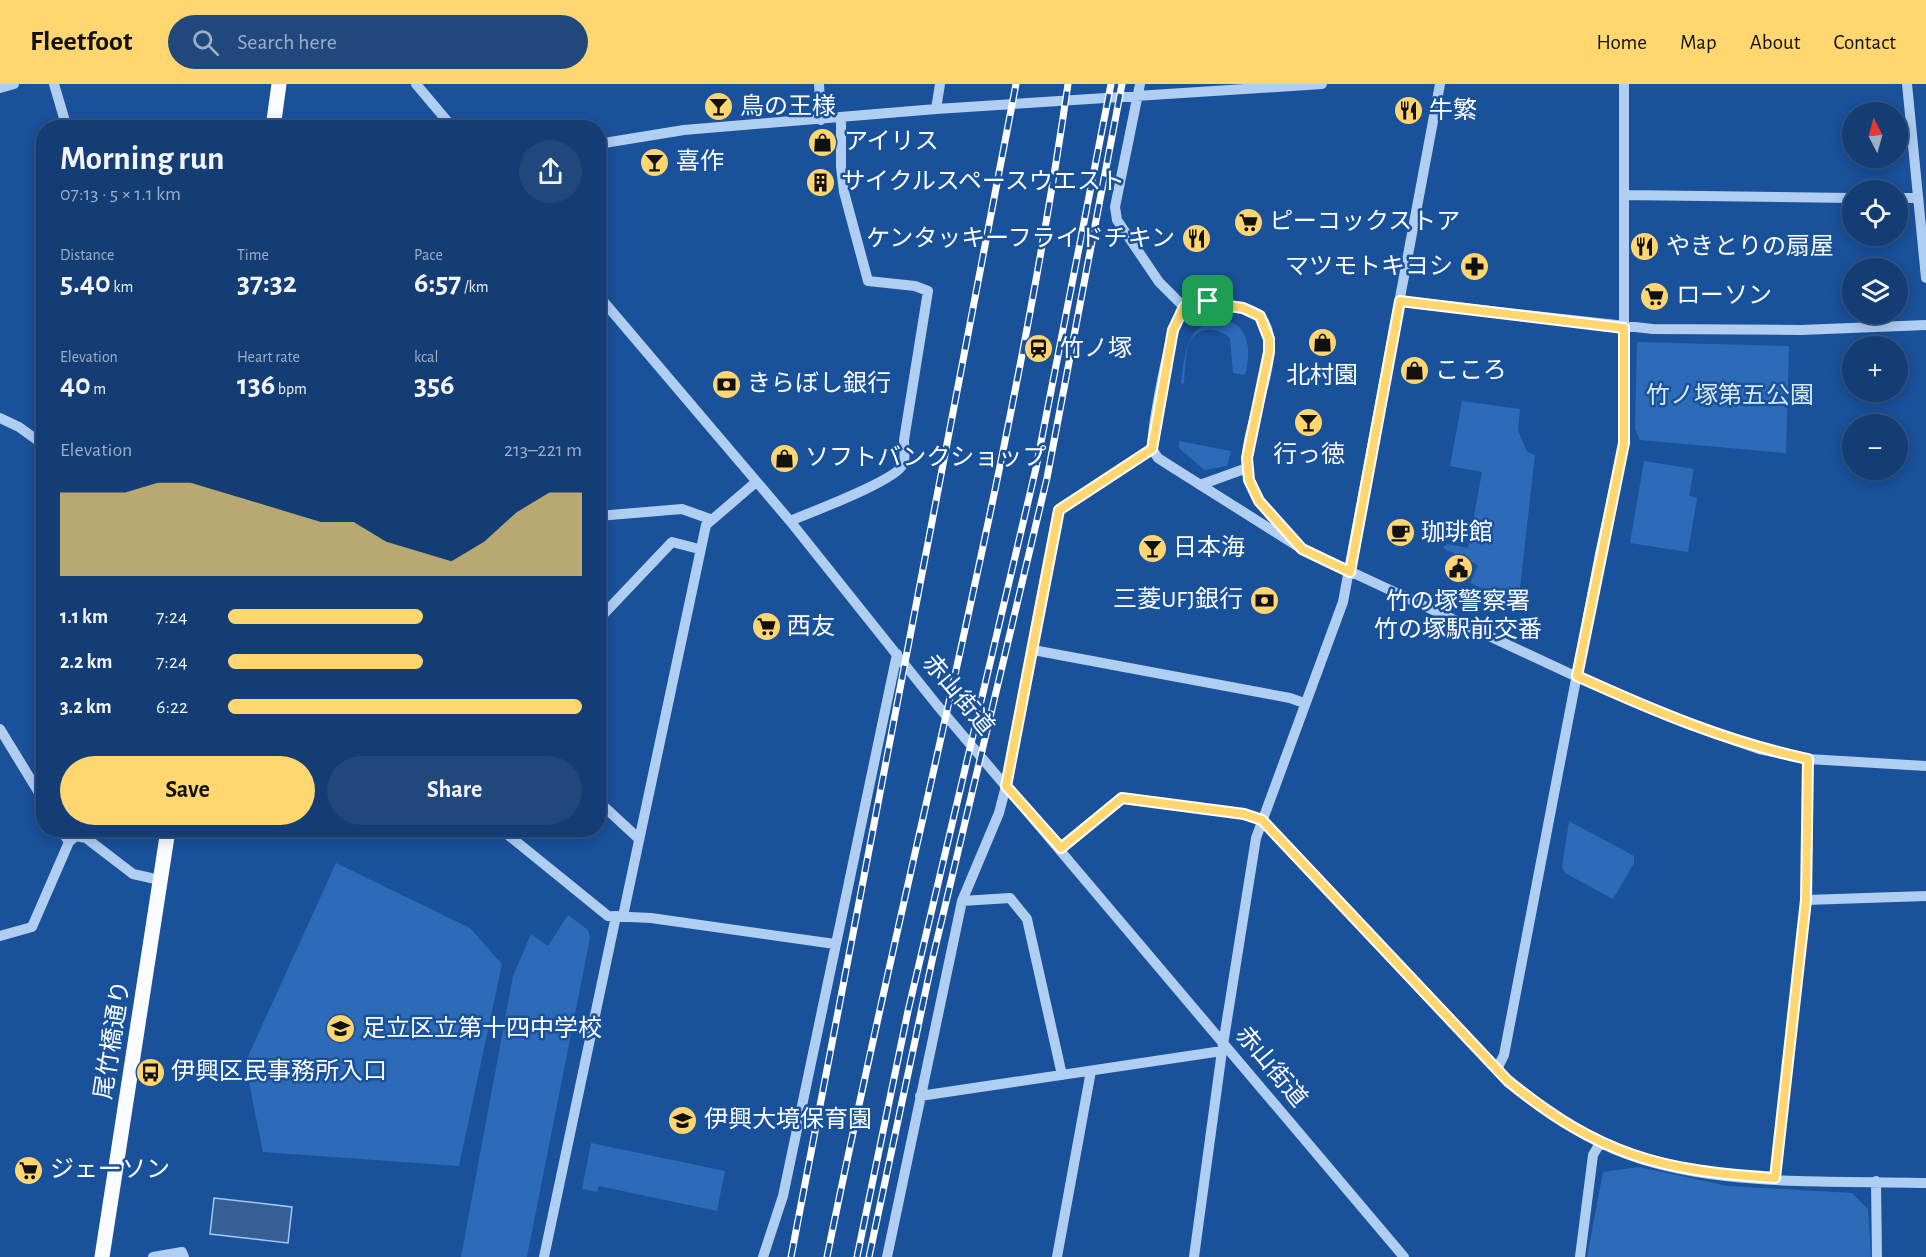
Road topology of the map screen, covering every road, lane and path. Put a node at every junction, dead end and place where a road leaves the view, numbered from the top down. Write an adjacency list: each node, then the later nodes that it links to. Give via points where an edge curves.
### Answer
1 (14, 84): 11 (street)
2 (54, 84): 15 (street)
3 (279, 84): 16 (main road)
4 (417, 84): 17 (street)
5 (819, 84): 18 (street)
6 (940, 84): 13 (street)
7 (1322, 84): 12 (street)
8 (1440, 84): 25 (street)
9 (1624, 84): 20 (street)
10 (1907, 84): 23 (street)
11 (0, 88)
12 (1139, 90): 13 (street); 27 (street, via 1115,207 1117,220 1159,282)
13 (936, 109): 14 (street)
14 (841, 118): 18 (street); 38 (street, via 844,192 868,281 928,291 903,464 896,473 870,487)
15 (65, 120)
16 (274, 120)
17 (446, 120)
18 (821, 120): 19 (street, via 684,130)
19 (606, 143)
20 (1624, 195): 21 (street); 29 (street)
21 (1842, 198)
22 (1908, 198): 23 (street)
23 (1918, 198): 24 (street)
24 (1926, 278)
25 (1400, 301): 29 (street); 41 (street)
26 (606, 304): 34 (street, 赤山街道)
27 (1184, 307): 32 (street, via 1173,330); 33 (street, via 1195,301 1208,301 1243,308 1260,316 1266,327 1269,352)
28 (1926, 325): 29 (street, via 1801,330)
29 (1624, 328): 45 (street, via 1624,443)
30 (0, 418): 31 (street)
31 (36, 439)
32 (1152, 449): 35 (street, via 1158,458); 43 (street, via 1059,510)
33 (1247, 468): 35 (street); 40 (street, via 1259,501)
34 (756, 482): 37 (street); 38 (street, 赤山街道)
35 (1200, 486): 40 (street)
36 (606, 515): 37 (street, via 682,509)
37 (710, 519): 39 (street)
38 (790, 521): 44 (street, 赤山街道)
39 (699, 549): 42 (street, via 672,542); 59 (street)
40 (1302, 549): 41 (street)
41 (1350, 572): 45 (street); 46 (street, via 1343,603)
42 (606, 612)
43 (1033, 650): 46 (street); 50 (street)
44 (897, 654): 50 (street, 赤山街道); 68 (street)
45 (1577, 676): 48 (street, via 1718,735); 70 (street, via 1504,1055)
46 (1304, 703): 53 (street)
47 (0, 729): 51 (street)
48 (1808, 759): 49 (street); 64 (street)
49 (1926, 766)
50 (1006, 786): 61 (street, 赤山街道); 65 (street, via 999,813)
51 (36, 788)
52 (606, 808): 59 (street)
53 (1262, 820): 61 (street, via 1244,814 1122,798); 69 (street); 70 (street)
54 (65, 837): 60 (street)
55 (75, 837): 60 (street)
56 (91, 837): 62 (street, via 132,874)
57 (167, 837): 62 (main road, 尾竹橋通り)
58 (510, 837): 66 (street, via 600,912)
59 (638, 838): 66 (street)
60 (69, 843): 67 (street, via 32,927)
61 (1061, 848): 69 (street, 赤山街道)
62 (160, 880): 78 (main road, 尾竹橋通り)
63 (1926, 896): 64 (street)
64 (1806, 900): 75 (street)
65 (962, 901): 72 (street, via 1010,898 1026,920); 73 (street)
66 (620, 916): 68 (street); 81 (street)
67 (0, 936)
68 (835, 944): 82 (street, via 783,1196)
69 (1223, 1047): 71 (street); 85 (street); 86 (street, 赤山街道)
70 (1497, 1068): 74 (street, via 1541,1107)
71 (1091, 1071): 72 (street); 84 (street)
72 (1062, 1075): 73 (street)
73 (920, 1096): 83 (street)
74 (1600, 1143): 75 (street, via 1686,1170); 87 (street, via 1593,1155)
75 (1775, 1178): 76 (street)
76 (1875, 1181): 77 (street); 88 (street)
77 (1926, 1183)
78 (102, 1257)
79 (153, 1257): 80 (street, via 182,1252)
80 (184, 1257)
81 (544, 1257)
82 (763, 1257)
83 (887, 1257)
84 (1057, 1257)
85 (1194, 1257)
86 (1404, 1257)
87 (1580, 1257)
88 (1877, 1257)

